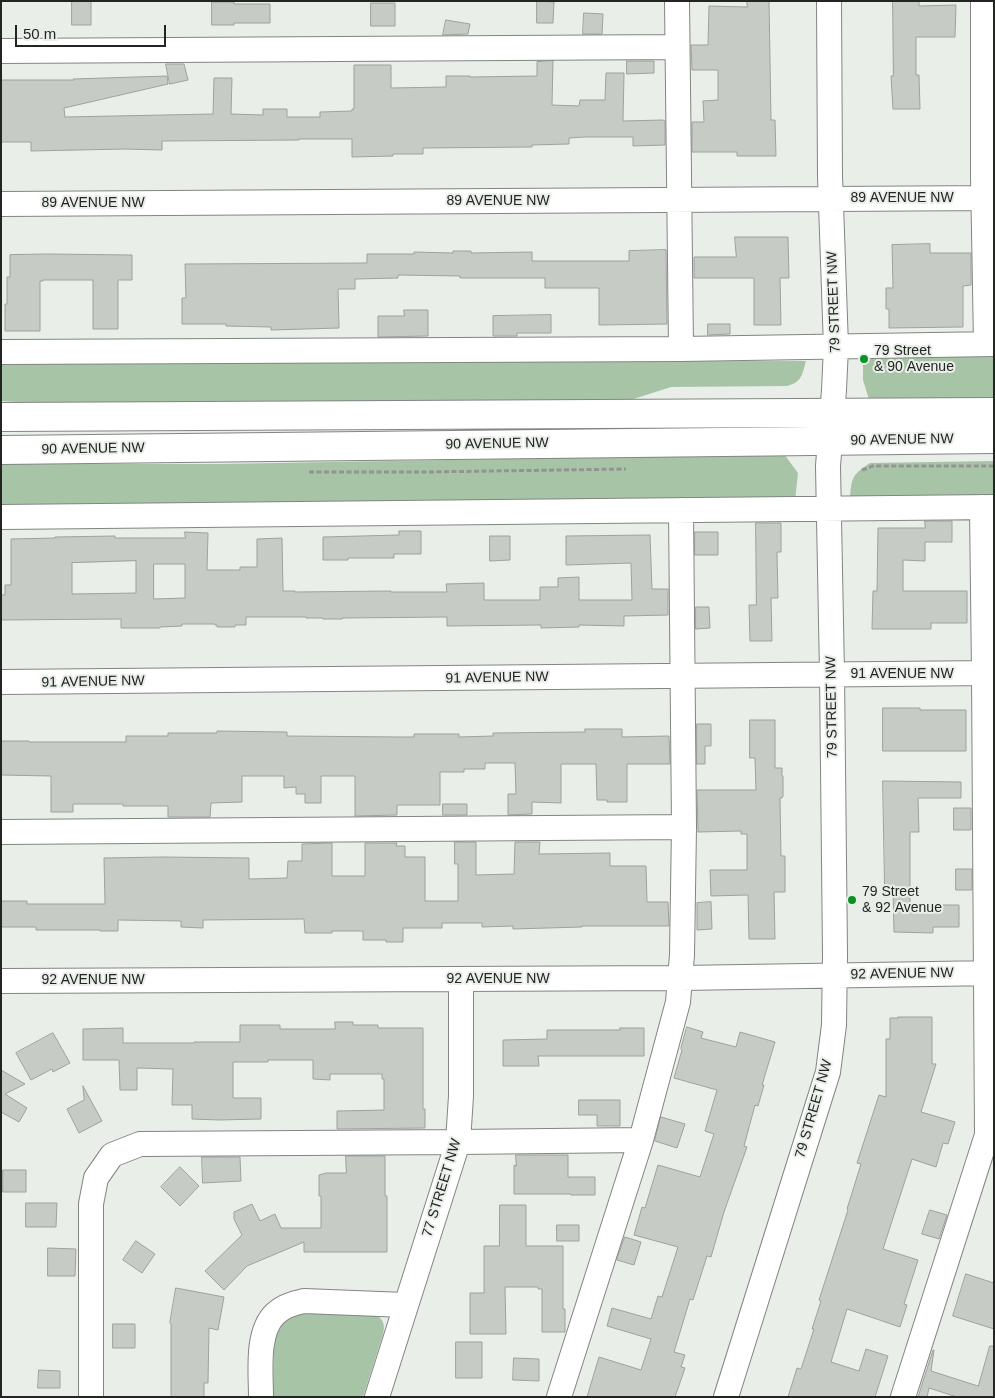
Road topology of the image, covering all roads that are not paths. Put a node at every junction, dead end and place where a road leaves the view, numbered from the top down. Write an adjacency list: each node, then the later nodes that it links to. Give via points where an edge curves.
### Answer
1 (677, 1): 5 (street)
2 (829, 1): 8 (street, 79 STREET NW)
3 (983, 1): 4 (street)
4 (989, 45): 7 (street)
5 (676, 47): 6 (street); 9 (street)
6 (1, 51)
7 (989, 198): 8 (street, 89 AVENUE NW); 11 (street)
8 (831, 199): 9 (street, 89 AVENUE NW); 12 (street, 79 STREET NW)
9 (679, 200): 10 (street, 89 AVENUE NW); 13 (street)
10 (1, 204)
11 (990, 344): 12 (street)
12 (836, 347): 13 (street); 16 (street, 79 STREET NW)
13 (680, 349): 14 (street)
14 (1, 352)
15 (994, 412): 16 (main road, 90 AVENUE NW)
16 (832, 413): 17 (main road, 90 AVENUE NW); 19 (street, 79 STREET NW)
17 (1, 417)
18 (994, 439): 19 (main road, 90 AVENUE NW)
19 (830, 441): 20 (main road, 90 AVENUE NW); 22 (street, 79 STREET NW)
20 (1, 450)
21 (988, 507): 22 (street); 25 (street)
22 (828, 508): 23 (street); 26 (street, 79 STREET NW)
23 (681, 510): 24 (street); 27 (street)
24 (1, 517)
25 (989, 673): 26 (street, 91 AVENUE NW); 29 (street)
26 (832, 674): 27 (street, 91 AVENUE NW); 33 (street, 79 STREET NW)
27 (683, 676): 28 (street, 91 AVENUE NW); 30 (street)
28 (1, 682)
29 (990, 821): 32 (street)
30 (684, 827): 31 (street); 34 (street)
31 (1, 832)
32 (990, 973): 33 (street, 92 AVENUE NW); 38 (street)
33 (834, 975): 34 (street, 92 AVENUE NW); 46 (street, 79 STREET NW, via 834,1025 828,1072)
34 (680, 978): 35 (street, 92 AVENUE NW); 39 (street, via 678,1002)
35 (461, 979): 36 (street, 92 AVENUE NW); 40 (street, 77 STREET NW)
36 (10, 981): 37 (street)
37 (1, 995)
38 (991, 1135): 47 (street)
39 (641, 1140): 40 (street); 45 (street)
40 (458, 1142): 41 (street, 77 STREET NW); 42 (street, via 140,1144 112,1154 96,1178 91,1204)
41 (405, 1305): 43 (street, via 304,1301 284,1308 275,1314 265,1331 260,1361); 44 (street, 77 STREET NW)
42 (91, 1397)
43 (261, 1397)
44 (377, 1397)
45 (559, 1397)
46 (726, 1397)
47 (903, 1397)

